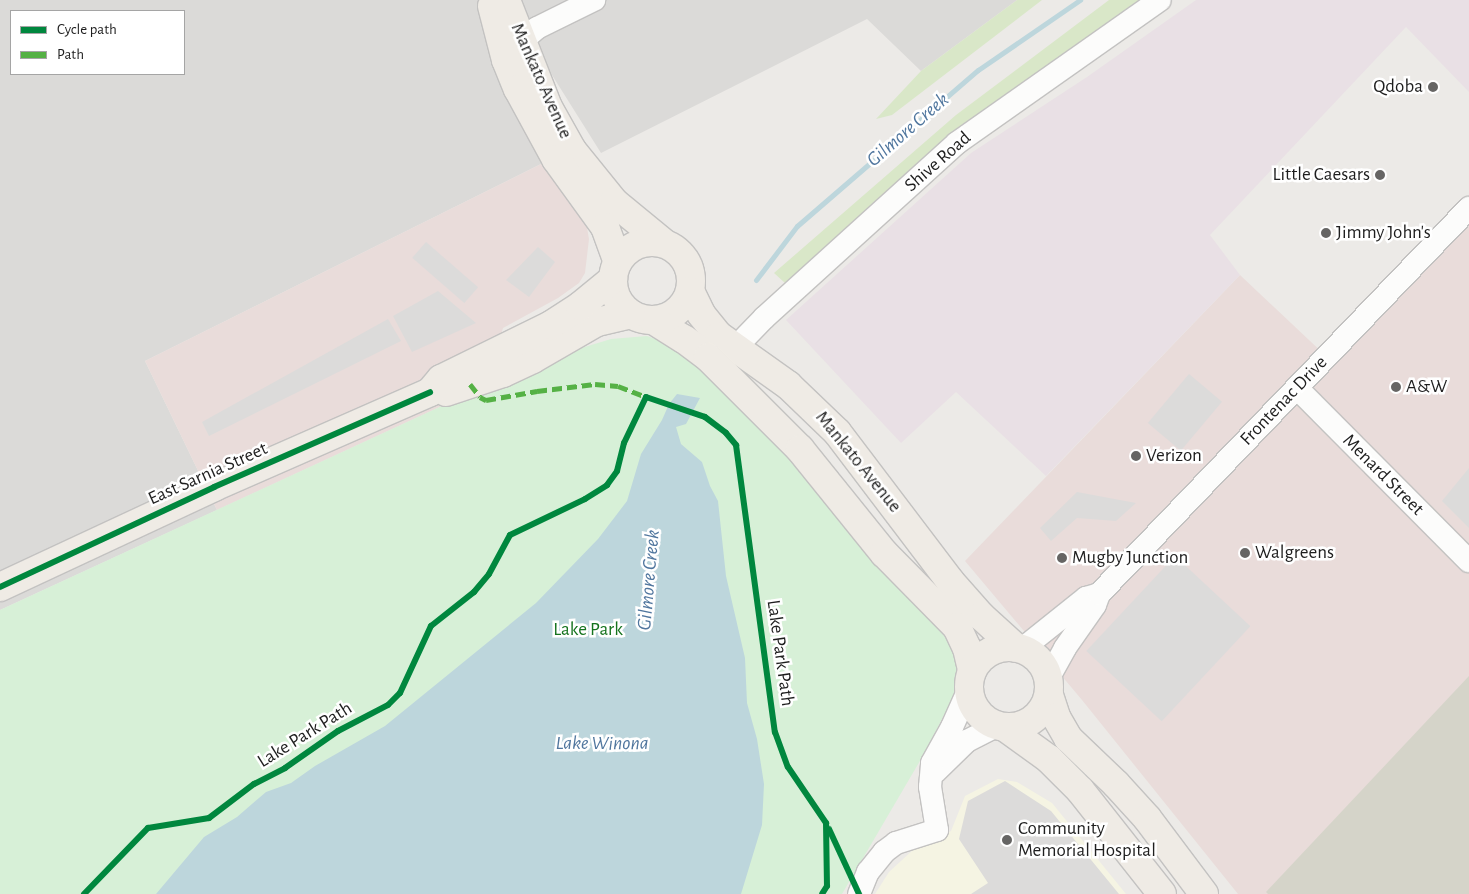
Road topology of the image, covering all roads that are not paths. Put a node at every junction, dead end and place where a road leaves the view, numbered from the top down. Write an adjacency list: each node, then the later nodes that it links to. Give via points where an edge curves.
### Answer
1 (491, 0): 8 (main road, Mankato Avenue, via 506,60 518,88 556,159 604,227 614,246)
2 (506, 0): 5 (main road, Mankato Avenue)
3 (594, 0): 5 (street, via 537,28)
4 (1160, 0): 11 (street, Shive Road, via 957,143)
5 (522, 41): 7 (main road, Mankato Avenue, via 548,107 572,150 614,202)
6 (1469, 208): 12 (street, Frontenac Drive)
7 (664, 243): 8 (main road, via 639,244 626,252); 9 (main road, Mankato Avenue, via 685,260 690,274)
8 (616, 270): 10 (main road, Mankato Avenue, via 617,299); 13 (main road, East Sarnia Street, via 580,306 551,325 441,379)
9 (690, 291): 10 (main road, via 675,311); 11 (main road, Mankato Avenue, via 710,326)
10 (642, 317): 13 (main road, East Sarnia Street, via 597,322 503,373 448,392); 18 (main road, Mankato Avenue, via 684,338 708,358 800,449 884,553 957,628 967,648)
11 (735, 348): 17 (main road, Mankato Avenue, via 788,385 837,432 950,581 982,616)
12 (1297, 388): 14 (street, Menard Street); 16 (street, Frontenac Drive)
13 (430, 392): 15 (main road, East Sarnia Street, via 214,487)
14 (1469, 561)
15 (0, 587)
16 (1099, 594): 17 (street, Frontenac Drive, via 1086,598); 19 (street, Frontenac Drive, via 1065,648)
17 (1019, 648): 18 (main road, via 1002,647 990,651 980,659); 19 (main road, Mankato Avenue, via 1037,658)
18 (970, 680): 20 (main road, Mankato Avenue, via 977,712); 21 (street, via 952,727 932,762)
19 (1049, 687): 20 (main road, via 1043,709 1034,719 1022,725); 24 (main road, Mankato Avenue, via 1056,717 1068,738 1146,818)
20 (1001, 727): 21 (street, via 967,741); 23 (main road, Mankato Avenue, via 1049,759 1080,790)
21 (932, 774): 22 (street, via 930,787 937,830 896,843 884,852 868,872)
22 (859, 894)
23 (1162, 894)
24 (1204, 894)

